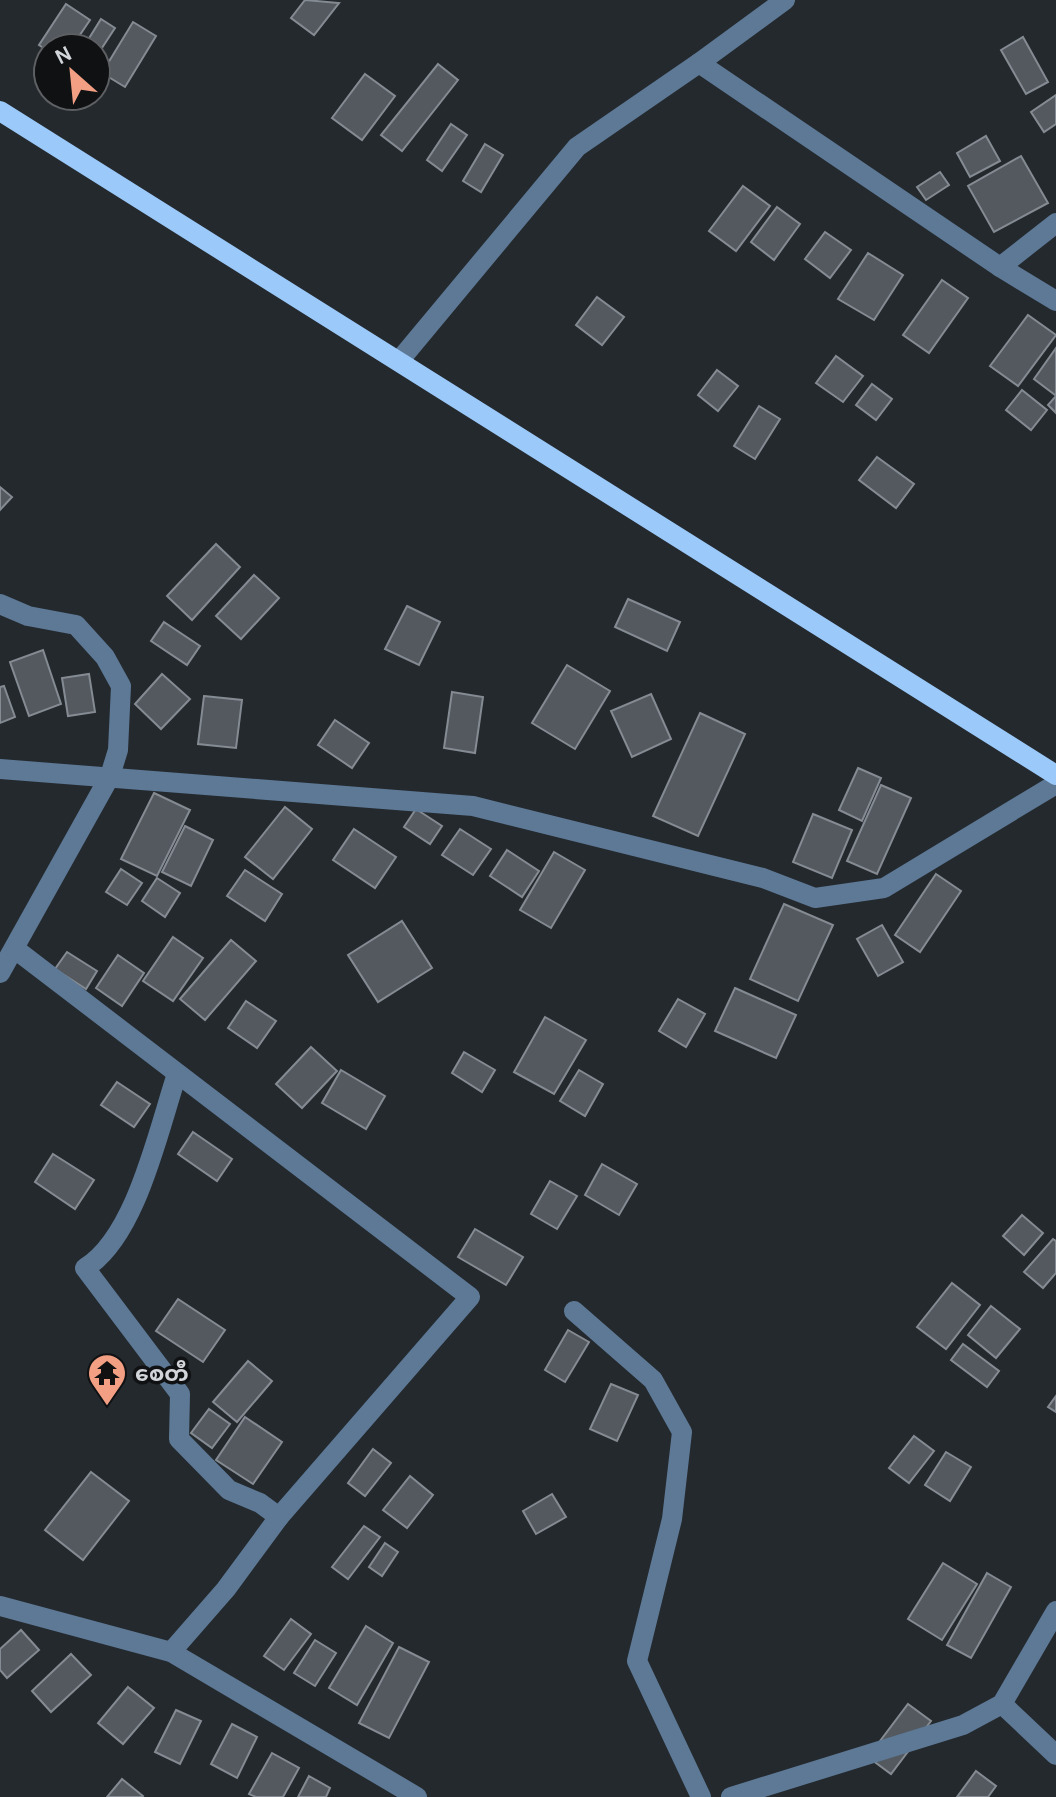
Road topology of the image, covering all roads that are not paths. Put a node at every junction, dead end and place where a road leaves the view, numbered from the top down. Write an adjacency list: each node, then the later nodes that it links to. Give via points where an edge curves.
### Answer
1 (785, 0): 2 (street)
2 (699, 63): 5 (street); 7 (street, via 577,147)
3 (0, 111): 7 (main road)
4 (1056, 223): 5 (street)
5 (1000, 267): 6 (street)
6 (1056, 301)
7 (399, 361): 10 (main road)
8 (0, 604): 11 (street, via 28,616 76,625 105,657 121,686 118,750)
9 (0, 769): 11 (street)
10 (1056, 775)
11 (110, 776): 12 (street, via 473,806 763,878 815,898 884,888); 13 (street)
12 (1056, 784)
13 (15, 949): 14 (street); 15 (street)
14 (0, 973)
15 (177, 1074): 17 (street, via 129,1216 100,1259 85,1268 180,1394 179,1439 229,1490); 17 (street, via 470,1297)
16 (574, 1311): 24 (street, via 653,1380 682,1432 672,1519 637,1661)
17 (279, 1517): 20 (street)
18 (0, 1606): 20 (street)
19 (1056, 1611): 21 (street)
20 (171, 1652): 23 (street)
21 (1002, 1704): 22 (street); 25 (street, via 963,1725)
22 (1056, 1755)
23 (417, 1797)
24 (701, 1797)
25 (731, 1797)

